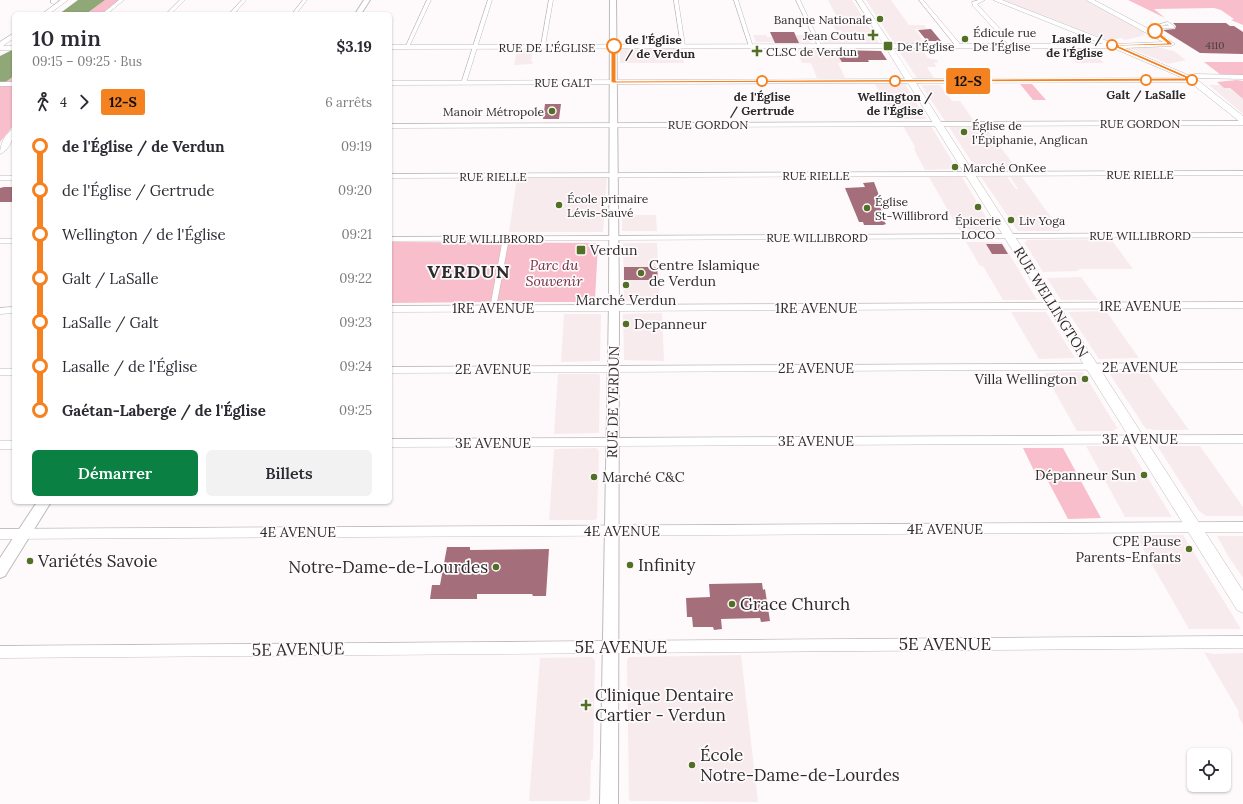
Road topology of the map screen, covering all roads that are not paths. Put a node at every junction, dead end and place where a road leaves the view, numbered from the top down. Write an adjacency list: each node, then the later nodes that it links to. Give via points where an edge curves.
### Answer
1 (55, 0): 21 (main road)
2 (65, 0): 22 (main road)
3 (122, 0): 23 (street)
4 (183, 0): 24 (street)
5 (244, 0): 25 (street)
6 (305, 0): 26 (street)
7 (367, 0): 27 (street)
8 (429, 0): 44 (street)
9 (490, 0): 45 (street)
10 (551, 0): 36 (street)
11 (613, 0): 37 (street, RUE DE VERDUN)
12 (676, 0): 38 (street)
13 (736, 0): 39 (street)
14 (798, 0): 40 (street)
15 (860, 0): 41 (main road, RUE WELLINGTON)
16 (921, 0): 33 (street)
17 (984, 0): 34 (street, via 974,3)
18 (996, 0): 35 (main road)
19 (1089, 0): 28 (main road)
20 (1096, 0): 28 (main road)
21 (39, 12)
22 (48, 12)
23 (107, 12)
24 (170, 12)
25 (232, 12)
26 (296, 12)
27 (359, 12)
28 (1123, 16): 31 (main road)
29 (12, 30): 32 (main road)
30 (12, 37): 42 (main road)
31 (1160, 37): 35 (main road, RUE DE L'ÉGLISE); 35 (main road, RUE DE L'ÉGLISE, via 1171,44)
32 (0, 38)
33 (958, 45): 34 (main road, RUE DE L'ÉGLISE); 41 (main road, RUE DE L'ÉGLISE)
34 (1012, 45): 35 (main road, RUE DE L'ÉGLISE)
35 (1112, 45): 48 (main road)
36 (543, 46): 37 (main road, RUE DE L'ÉGLISE); 45 (main road, RUE DE L'ÉGLISE)
37 (614, 46): 38 (main road, RUE DE L'ÉGLISE); 50 (street, RUE DE VERDUN)
38 (683, 46): 39 (main road, RUE DE L'ÉGLISE)
39 (751, 46): 40 (main road, RUE DE L'ÉGLISE)
40 (820, 46): 41 (main road, RUE DE L'ÉGLISE)
41 (888, 46): 49 (main road, RUE WELLINGTON)
42 (2, 47): 46 (main road)
43 (392, 47): 44 (main road, RUE DE L'ÉGLISE)
44 (406, 47): 45 (main road, RUE DE L'ÉGLISE)
45 (475, 47): 52 (street)
46 (12, 48)
47 (1243, 77): 48 (street, RUE GALT)
48 (1192, 80): 49 (main road, RUE GALT); 55 (main road)
49 (911, 81): 50 (main road, RUE GALT); 56 (main road, RUE WELLINGTON)
50 (613, 82): 52 (main road, RUE GALT); 57 (street, RUE DE VERDUN)
51 (392, 83): 52 (main road, RUE GALT)
52 (464, 83)
53 (0, 84): 54 (main road)
54 (12, 84)
55 (1243, 122): 56 (street, RUE GORDON)
56 (938, 124): 57 (street, RUE GORDON); 61 (main road, RUE WELLINGTON)
57 (613, 125): 58 (street, RUE GORDON); 64 (street, RUE DE VERDUN)
58 (392, 126)
59 (12, 135): 60 (main road)
60 (0, 151)
61 (970, 174): 62 (street, RUE RIELLE); 64 (street, RUE RIELLE); 68 (main road, RUE WELLINGTON)
62 (1243, 174)
63 (392, 176): 64 (street, RUE RIELLE)
64 (613, 176): 70 (street, RUE DE VERDUN)
65 (0, 178): 66 (street)
66 (12, 178)
67 (1243, 235): 68 (street, RUE WILLIBRORD)
68 (1010, 236): 70 (street, RUE WILLIBRORD); 75 (main road, RUE WELLINGTON)
69 (506, 238): 70 (street, RUE WILLIBRORD); 71 (street, RUE WILLIBRORD); 76 (street)
70 (613, 238): 77 (street, RUE DE VERDUN)
71 (392, 239)
72 (0, 241): 73 (street)
73 (12, 241)
74 (1243, 306): 75 (street, 1RE AVENUE)
75 (1054, 307): 77 (street, 1RE AVENUE); 82 (main road, RUE WELLINGTON)
76 (493, 308): 77 (street, 1RE AVENUE); 78 (street, 1RE AVENUE)
77 (614, 308): 83 (street, RUE DE VERDUN)
78 (392, 309)
79 (12, 310): 80 (street)
80 (0, 311)
81 (1243, 366): 82 (street, 2E AVENUE)
82 (1092, 367): 83 (street, 2E AVENUE); 88 (main road, RUE WELLINGTON)
83 (613, 369): 84 (street, 2E AVENUE); 89 (street, RUE DE VERDUN)
84 (392, 370)
85 (0, 372): 86 (street)
86 (12, 372)
87 (1243, 439): 88 (street, 3E AVENUE)
88 (1138, 440): 89 (street, 3E AVENUE); 94 (main road, RUE WELLINGTON)
89 (612, 442): 90 (street, 3E AVENUE); 96 (street, RUE DE VERDUN)
90 (392, 443)
91 (0, 445): 92 (street)
92 (12, 445)
93 (43, 504): 98 (street)
94 (1194, 527): 95 (street, 4E AVENUE); 96 (street, 4E AVENUE); 100 (main road, RUE WELLINGTON)
95 (1243, 527)
96 (612, 531): 98 (street, 4E AVENUE); 102 (street, RUE DE VERDUN)
97 (0, 534): 98 (street, 4E AVENUE)
98 (24, 534): 99 (street)
99 (0, 571)
100 (1243, 605)
101 (1243, 642): 102 (street, 5E AVENUE)
102 (611, 647): 103 (street, 5E AVENUE); 104 (street, RUE DE VERDUN)
103 (0, 652)
104 (609, 804)

